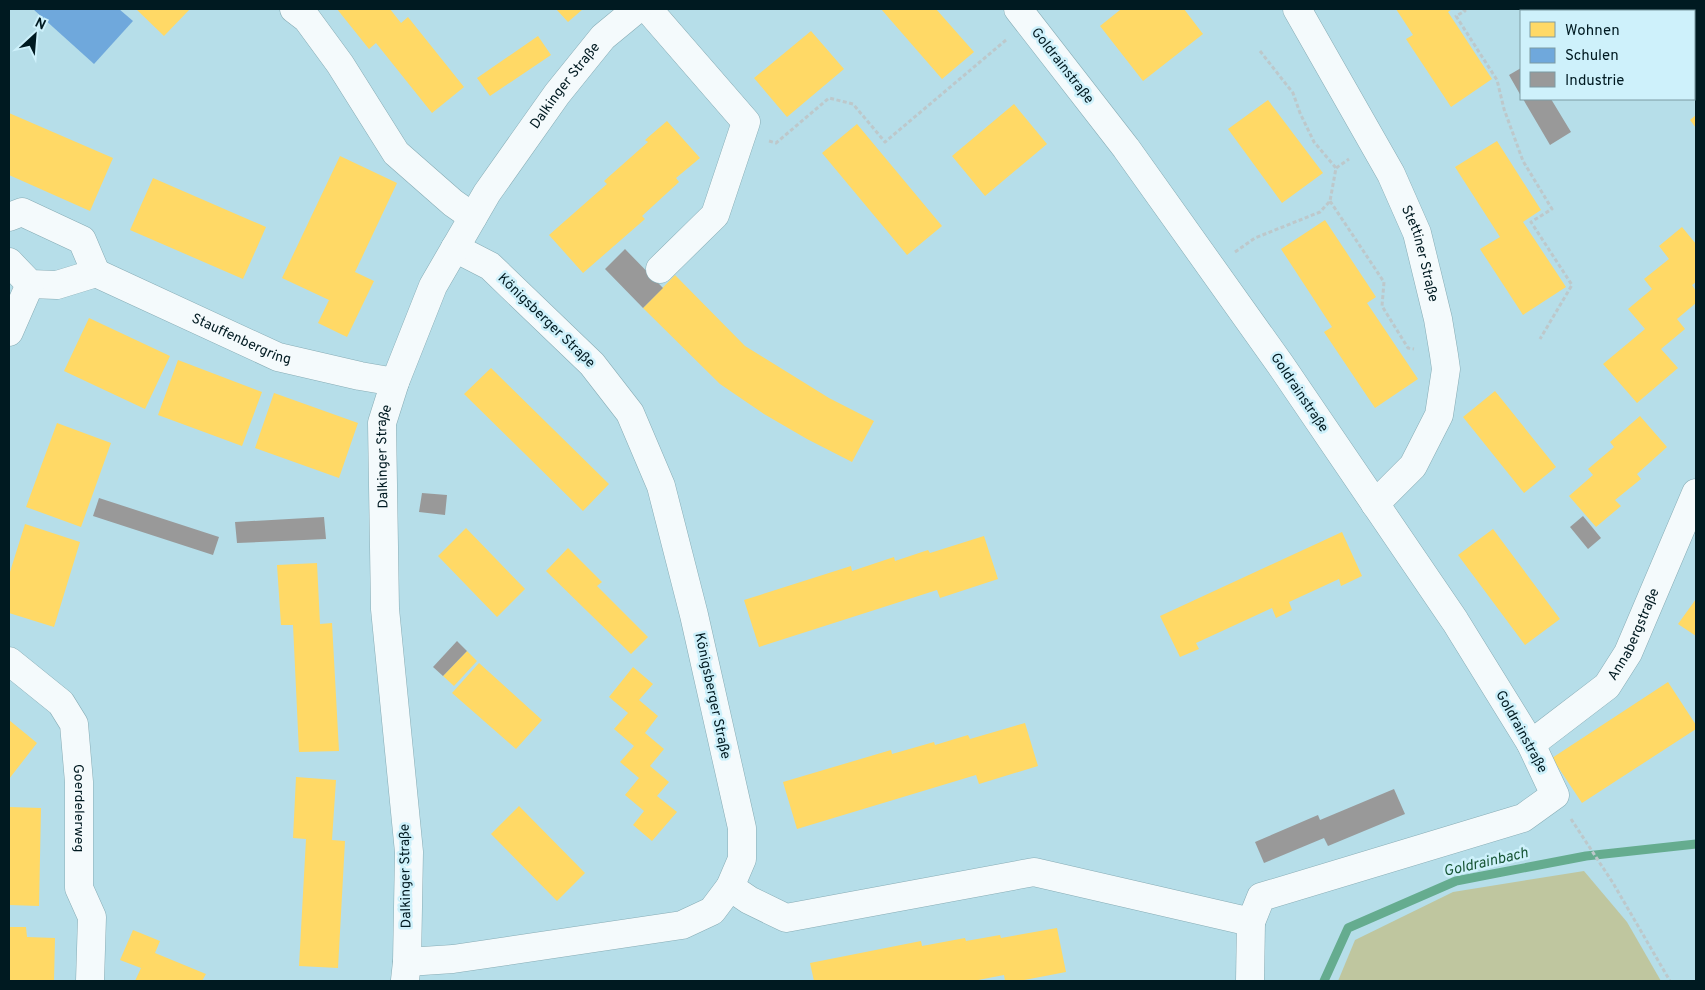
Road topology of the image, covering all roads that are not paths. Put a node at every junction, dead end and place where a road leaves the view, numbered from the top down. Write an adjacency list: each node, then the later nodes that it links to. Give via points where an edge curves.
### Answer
1 (294, 9): 7 (street, via 307,19 340,64 396,153)
2 (637, 9): 7 (street, Dalkinger Straße, via 603,37 557,94 487,193)
3 (648, 9): 10 (street, via 746,122 715,215)
4 (1297, 9): 16 (street, Stettiner Straße, via 1391,174 1417,233 1444,355 1446,369 1439,415 1413,466)
5 (1023, 15): 16 (street, Goldrainstraße, via 1126,148)
6 (9, 217): 11 (street, via 22,212 82,240)
7 (474, 217): 8 (street, Dalkinger Straße)
8 (455, 248): 14 (street, Dalkinger Straße, via 433,286); 19 (street, Königsberger Straße, via 490,266 592,364 630,413 662,486 742,828 742,859)
9 (9, 262): 12 (street)
10 (660, 269)
11 (96, 273): 12 (street, via 57,285); 14 (street, Stauffenbergring, via 278,356)
12 (30, 284): 13 (street)
13 (9, 332)
14 (395, 382): 21 (street, Dalkinger Straße, via 382,423 385,609 409,852)
15 (1696, 493): 18 (street, Annabergstraße, via 1628,653 1607,686)
16 (1375, 504): 18 (street, Goldrainstraße, via 1455,622)
17 (9, 661): 22 (street, Goerdelerweg, via 61,703 74,724 79,782 79,888 92,917)
18 (1531, 744): 20 (street, Goldrainstraße, via 1555,795 1523,818 1261,897)
19 (730, 887): 20 (street, via 786,918 1034,872); 21 (street, Königsberger Straße, via 712,911 682,925 453,959)
20 (1251, 922): 23 (street)
21 (406, 972)
22 (90, 981)
23 (1250, 981)

